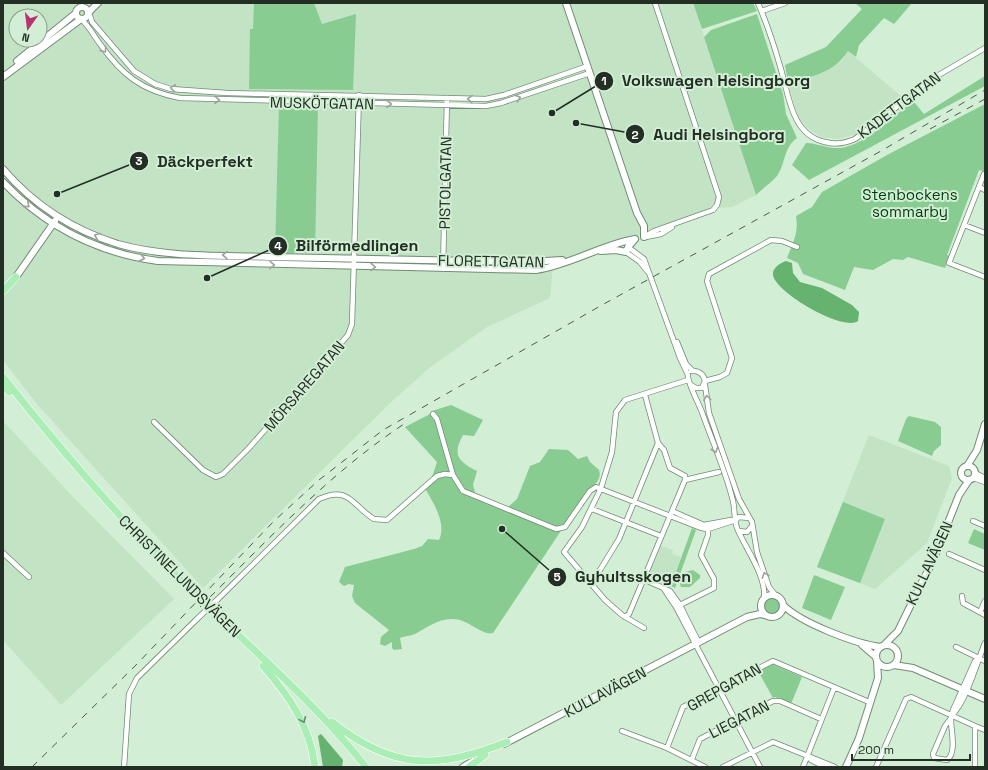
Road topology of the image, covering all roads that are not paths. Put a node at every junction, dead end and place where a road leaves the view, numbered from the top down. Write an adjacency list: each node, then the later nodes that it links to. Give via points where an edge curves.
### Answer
1 (91, 3): 7 (street)
2 (98, 3): 9 (street)
3 (566, 3): 13 (street)
4 (655, 3): 30 (street, via 719,195 714,209 677,224 661,234)
5 (758, 3): 8 (street, KADETTGATAN)
6 (785, 3): 8 (street)
7 (84, 7): 9 (street); 10 (street, via 78,8)
8 (762, 11): 12 (street, KADETTGATAN, via 796,120 812,138 827,143 845,143 855,139 938,76)
9 (89, 12): 11 (street); 17 (street, MUSKÖTGATAN, one-way to 9, via 227,93 164,87 134,71 92,22)
10 (76, 13): 11 (street); 14 (street)
11 (81, 19): 16 (street); 19 (street, MUSKÖTGATAN, one-way to 19, via 122,71 155,93 180,98)
12 (985, 48)
13 (588, 66): 15 (street); 18 (street, MUSKÖTGATAN, one-way to 18, via 495,98)
14 (3, 72)
15 (590, 73): 20 (street, MUSKÖTGATAN, one-way to 15, via 498,104); 30 (street)
16 (3, 77)
17 (359, 95): 18 (street, MUSKÖTGATAN); 19 (street, MÖRSAREGATAN)
18 (447, 98): 20 (street, PISTOLGATAN)
19 (359, 103): 20 (street, MUSKÖTGATAN, one-way to 20); 35 (street, MÖRSAREGATAN)
20 (447, 105): 37 (street, PISTOLGATAN)
21 (3, 169): 26 (street, FLORETTGATAN, via 28,194)
22 (984, 174): 24 (street)
23 (3, 182): 27 (street, FLORETTGATAN, one-way to 27, via 24,202)
24 (979, 187): 25 (street); 28 (street)
25 (985, 190)
26 (59, 217): 27 (street); 35 (street, FLORETTGATAN, one-way to 26, via 156,252 105,240)
27 (54, 224): 38 (street, FLORETTGATAN, one-way to 38, via 100,247 147,259 169,262); 40 (street)
28 (964, 225): 29 (street); 41 (street, via 949,263)
29 (985, 233)
30 (644, 237): 31 (street, FLORETTGATAN)
31 (635, 239): 32 (street, FLORETTGATAN); 34 (street)
32 (616, 247): 34 (street); 36 (street, FLORETTGATAN)
33 (797, 247): 47 (street, via 782,240 770,240 709,274 707,281 732,358 727,373)
34 (627, 249): 43 (street, via 644,259)
35 (355, 258): 37 (street, FLORETTGATAN); 38 (street, MÖRSAREGATAN)
36 (571, 259): 37 (street, FLORETTGATAN, via 544,262); 39 (street, FLORETTGATAN, via 536,270)
37 (443, 260): 39 (street, PISTOLGATAN)
38 (355, 266): 39 (street, FLORETTGATAN, one-way to 39); 52 (street, MÖRSAREGATAN, via 352,324 348,335 249,448 221,476 213,476 203,470)
39 (443, 268)
40 (16, 277): 42 (main road)
41 (985, 277)
42 (3, 291)
43 (671, 332): 44 (street, via 686,364); 46 (street)
44 (693, 371): 46 (street); 47 (street, via 702,374)
45 (3, 377): 115 (main road, CHRISTINELUNDSVÄGEN, via 62,450 142,539)
46 (688, 378): 49 (street); 50 (street)
47 (705, 383): 49 (street, via 699,388); 69 (street, one-way to 47, via 739,499 709,413)
48 (3, 385): 108 (main road, CHRISTINELUNDSVÄGEN, via 139,543)
49 (691, 385): 70 (street, one-way to 70, via 733,500)
50 (645, 395): 54 (street); 64 (street, via 625,400 618,408 612,452)
51 (433, 414): 58 (street, via 437,419)
52 (154, 422)
53 (985, 428): 55 (street, KULLAVÄGEN)
54 (658, 443): 62 (street, via 664,450 670,468 685,476); 66 (street)
55 (977, 450): 56 (street, KULLAVÄGEN); 59 (street, KULLAVÄGEN)
56 (967, 466): 59 (street); 60 (street, KULLAVÄGEN, via 962,470)
57 (719, 472): 62 (street)
58 (453, 475): 64 (street, via 462,490 471,495 559,529 566,526 591,490); 130 (street, bridge, via 437,476 388,520 374,519 354,500 344,495 334,494 319,499 137,678 129,694)
59 (973, 475): 60 (street); 61 (street); 63 (street); 65 (street, KULLAVÄGEN)
60 (962, 476): 65 (street, KULLAVÄGEN)
61 (985, 478)
62 (685, 480): 68 (street)
63 (985, 482)
64 (601, 488): 66 (street); 67 (street)
65 (959, 495): 97 (street, KULLAVÄGEN, via 928,571)
66 (635, 502): 68 (street); 72 (street)
67 (592, 508): 72 (street); 83 (street, via 564,552)
68 (671, 513): 75 (street); 77 (street)
69 (749, 518): 70 (street, via 742,517); 73 (street)
70 (736, 520): 75 (street, via 724,520); 76 (street)
71 (972, 521): 74 (street)
72 (626, 522): 77 (street); 83 (street, via 613,550)
73 (752, 526): 76 (street, via 747,532); 84 (street, one-way to 73, via 769,587 757,552)
74 (985, 526)
75 (708, 527): 89 (street, via 702,555 714,579 714,588)
76 (739, 530): 86 (street, via 751,553 764,591)
77 (661, 536): 82 (street)
78 (3, 553): 81 (street)
79 (949, 554): 80 (street)
80 (985, 570)
81 (29, 577)
82 (643, 579): 89 (street, via 670,592); 93 (street, via 629,614)
83 (592, 583): 93 (street, via 605,600)
84 (776, 596): 86 (street, via 770,596); 88 (street, KULLAVÄGEN)
85 (962, 596): 90 (street, via 963,603)
86 (763, 601): 91 (street, via 761,609); 94 (street, KULLAVÄGEN)
87 (985, 601): 90 (street)
88 (783, 605): 92 (street); 95 (street, KULLAVÄGEN)
89 (678, 606): 99 (street)
90 (982, 613)
91 (765, 615): 92 (street, KULLAVÄGEN); 94 (street, KULLAVÄGEN)
92 (778, 616): 95 (street, KULLAVÄGEN)
93 (625, 617): 96 (street)
94 (747, 617): 99 (street, KULLAVÄGEN)
95 (798, 617): 98 (street, KULLAVÄGEN)
96 (644, 628)
97 (898, 631): 101 (street, KULLAVÄGEN); 103 (street, KULLAVÄGEN)
98 (857, 642): 101 (street, KULLAVÄGEN); 106 (street, KULLAVÄGEN)
99 (697, 644): 112 (street); 124 (street, KULLAVÄGEN)
100 (985, 644): 105 (street)
101 (883, 646): 103 (street, via 891,645); 106 (street, via 877,652)
102 (956, 647): 105 (street)
103 (895, 648): 104 (street)
104 (898, 655): 109 (street, via 898,660); 110 (street)
105 (979, 658): 107 (street); 114 (street, via 975,661)
106 (877, 659): 109 (street, via 883,666); 111 (street)
107 (985, 661)
108 (264, 666): 131 (main road, one-way to 131, via 299,712 311,742); 132 (main road, CHRISTINELUNDSVÄGEN, via 314,714)
109 (892, 666): 110 (street); 111 (street)
110 (913, 668): 114 (street)
111 (878, 678): 117 (street)
112 (718, 688): 113 (street, GREPGATAN, via 773,661); 120 (street); 125 (street, GREPGATAN, via 683,707)
113 (834, 688): 117 (street, GREPGATAN); 119 (street)
114 (964, 690): 116 (street); 118 (street)
115 (302, 696): 124 (main road, via 360,744 381,755 409,763 450,763 476,756); 133 (main road, CHRISTINELUNDSVÄGEN)
116 (985, 699)
117 (869, 702): 142 (street, via 859,738)
118 (951, 717): 118 (street, via 952,754 947,760 940,760 934,758 933,754); 121 (street); 143 (street, via 911,697 906,699)
119 (821, 719): 120 (street, LIEGATAN, via 776,700); 128 (street)
120 (735, 721): 127 (street); 129 (street, LIEGATAN, via 700,739)
121 (975, 726): 122 (street); 144 (street)
122 (985, 730)
123 (622, 731): 125 (street)
124 (508, 742): 126 (street, KULLAVÄGEN)
125 (667, 748): 129 (street)
126 (489, 752): 134 (street, KULLAVÄGEN); 135 (main road)
127 (751, 753): 128 (street, via 773,742); 137 (street); 138 (street)
128 (808, 757): 139 (street); 140 (street); 141 (street)
129 (692, 759): 136 (street)
130 (124, 767)
131 (315, 767)
132 (362, 767)
133 (366, 767)
134 (463, 767)
135 (469, 767)
136 (705, 767)
137 (723, 767)
138 (760, 767)
139 (803, 767)
140 (825, 767)
141 (835, 767)
142 (846, 767)
143 (876, 767)
144 (975, 767)

